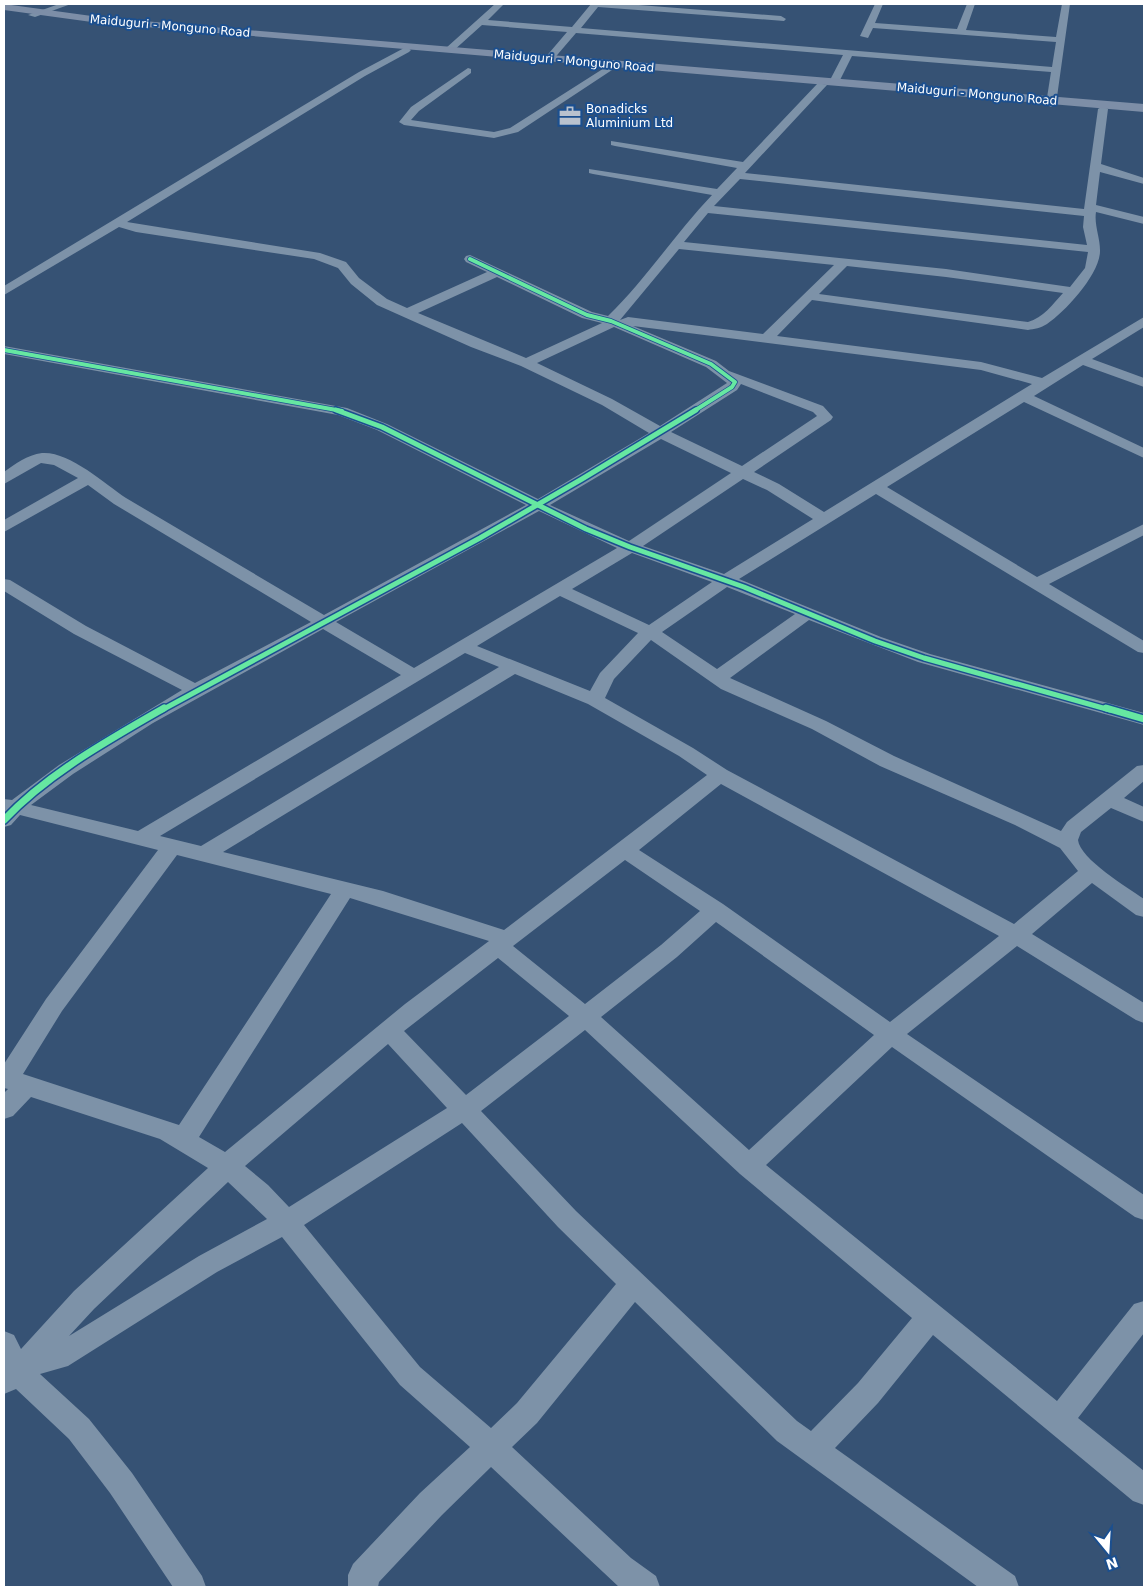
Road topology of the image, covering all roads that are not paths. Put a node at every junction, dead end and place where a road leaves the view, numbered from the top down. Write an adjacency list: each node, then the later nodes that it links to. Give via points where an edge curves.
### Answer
1 (67, 4): 12 (street)
2 (500, 4): 13 (street)
3 (596, 4): 11 (street); 16 (street)
4 (706, 4): 11 (street)
5 (879, 4): 15 (street)
6 (971, 4): 17 (street)
7 (1066, 4): 18 (street)
8 (4, 7): 12 (main road, Maiduguri - Monguno Road)
9 (787, 9): 14 (street)
10 (4, 12): 12 (main road, Maiduguri - Monguno Road)
11 (700, 13): 14 (street)
12 (35, 14): 20 (main road, Maiduguri - Monguno Road, via 139,27); 21 (main road, Maiduguri - Monguno Road)
13 (480, 22): 16 (street); 21 (street)
14 (778, 26): 19 (street)
15 (871, 26): 17 (street); 22 (street)
16 (574, 30): 19 (street); 23 (street)
17 (962, 32): 18 (street)
18 (1061, 40): 26 (street)
19 (768, 46): 22 (street)
20 (406, 50): 24 (main road, Maiduguri - Monguno Road); 41 (street)
21 (450, 50): 23 (main road, Maiduguri - Monguno Road)
22 (852, 52): 26 (street); 27 (street)
23 (549, 58): 27 (main road, Maiduguri - Monguno Road)
24 (609, 68): 25 (street, via 507,134 494,136 404,122 415,109); 27 (main road, Maiduguri - Monguno Road)
25 (468, 70)
26 (1057, 70): 28 (street)
27 (828, 84): 28 (main road, Maiduguri - Monguno Road); 33 (street)
28 (1051, 103): 29 (main road, Maiduguri - Monguno Road); 30 (main road, Maiduguri - Monguno Road)
29 (1103, 109): 30 (main road, Maiduguri - Monguno Road); 32 (street)
30 (1144, 110)
31 (615, 143): 33 (street)
32 (1094, 165): 36 (street); 39 (street)
33 (746, 166): 35 (street)
34 (593, 171): 37 (street)
35 (736, 175): 37 (street); 39 (street)
36 (1144, 181)
37 (720, 193): 38 (street)
38 (705, 209): 42 (street); 43 (street)
39 (1091, 210): 40 (street); 43 (street, via 1089,227)
40 (1144, 221)
41 (116, 222): 47 (street); 50 (street, via 136,228 316,256 342,265 382,302)
42 (675, 245): 45 (street); 51 (street)
43 (1094, 248): 48 (street, via 1091,268)
44 (470, 259): 46 (street)
45 (842, 264): 48 (street, via 946,273); 49 (street)
46 (497, 272): 50 (street); 51 (street, via 587,314)
47 (4, 291)
48 (1073, 291): 49 (street, via 1049,316 1028,326)
49 (808, 296): 53 (street)
50 (407, 313): 56 (street)
51 (613, 322): 53 (street, via 642,322); 56 (street); 57 (street, via 712,364)
52 (1142, 324): 55 (street)
53 (765, 340): 59 (street, via 981,366 1021,375)
54 (4, 350): 67 (street, via 342,411 382,427)
55 (1082, 360): 58 (street); 59 (street)
56 (526, 363): 61 (street, via 607,402)
57 (729, 376): 61 (street, via 735,382 732,387); 63 (street, via 818,409 826,417)
58 (1144, 383)
59 (1043, 384): 60 (street)
60 (1024, 396): 62 (street); 66 (street)
61 (661, 433): 63 (street); 67 (street)
62 (1144, 454)
63 (744, 473): 68 (street); 72 (street)
64 (90, 478): 65 (street, via 51,458 40,458); 69 (street); 78 (street, via 120,501)
65 (4, 479)
66 (876, 487): 68 (street); 74 (street)
67 (539, 505): 72 (street); 78 (street)
68 (824, 519): 73 (street)
69 (4, 527)
70 (1144, 529): 71 (street)
71 (1137, 541): 74 (street)
72 (630, 547): 73 (street); 76 (street)
73 (726, 580): 77 (street); 79 (street)
74 (1038, 583): 81 (street)
75 (4, 584): 85 (street, via 80,630)
76 (560, 590): 79 (street); 80 (street)
77 (806, 614): 84 (street); 87 (street, via 924,658)
78 (323, 622): 83 (street); 85 (street)
79 (650, 632): 84 (street); 86 (street, via 606,677)
80 (463, 646): 82 (street); 83 (street)
81 (1144, 648)
82 (513, 667): 86 (street); 97 (street)
83 (413, 675): 93 (street)
84 (716, 678): 94 (street)
85 (195, 690): 91 (street, via 138,722)
86 (596, 700): 89 (street)
87 (1144, 719)
88 (1144, 772): 90 (street)
89 (720, 775): 96 (street); 102 (street)
90 (1110, 798): 92 (street); 94 (street, via 1074,827)
91 (7, 810): 93 (street)
92 (1144, 815)
93 (141, 838): 95 (street)
94 (1067, 843): 98 (street, via 1072,853)
95 (172, 846): 97 (street); 108 (street, via 54,1005)
96 (625, 850): 101 (street); 103 (street)
97 (204, 854): 99 (street)
98 (1092, 871): 100 (street); 102 (street)
99 (345, 889): 103 (street, via 383,899); 111 (street)
100 (1144, 909)
101 (715, 910): 105 (street); 107 (street)
102 (1016, 935): 104 (street); 107 (street)
103 (503, 942): 105 (street); 106 (street)
104 (1144, 1014)
105 (586, 1017): 110 (street); 113 (street)
106 (389, 1030): 110 (street); 112 (street)
107 (891, 1033): 113 (street); 114 (street)
108 (13, 1081): 109 (street); 111 (street, via 159,1128)
109 (4, 1109)
110 (465, 1109): 115 (street); 116 (street, via 567,1219)
111 (183, 1140): 112 (street)
112 (227, 1166): 115 (street); 120 (street, via 84,1300)
113 (749, 1166): 118 (street)
114 (1144, 1209)
115 (286, 1222): 120 (street, via 208,1264 58,1357); 122 (street, via 410,1376)
116 (634, 1283): 122 (street, via 527,1413); 123 (street, via 787,1430)
117 (1144, 1313): 121 (street)
118 (930, 1318): 121 (street); 123 (street, via 868,1393)
119 (4, 1344): 120 (street)
120 (16, 1372): 125 (street, via 79,1429 121,1483)
121 (1059, 1421): 124 (street)
122 (492, 1448): 126 (street, via 431,1504 374,1564 364,1575); 127 (street, via 620,1569)
123 (813, 1449): 128 (street)
124 (1144, 1490)
125 (191, 1587)
126 (363, 1587)
127 (645, 1587)
128 (1004, 1587)

